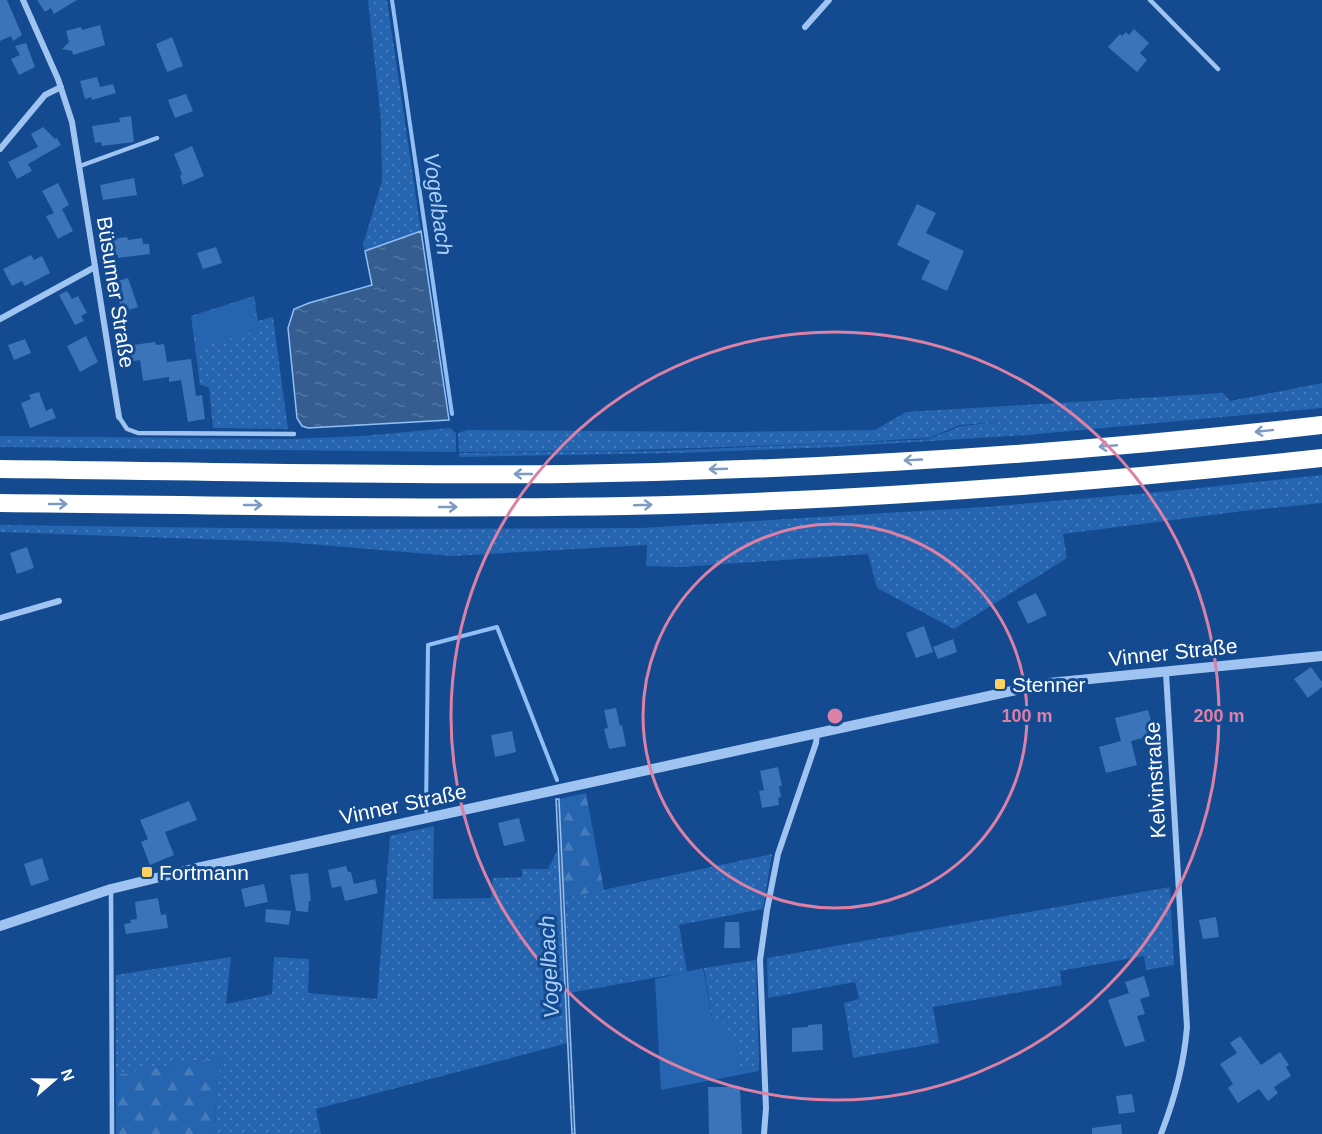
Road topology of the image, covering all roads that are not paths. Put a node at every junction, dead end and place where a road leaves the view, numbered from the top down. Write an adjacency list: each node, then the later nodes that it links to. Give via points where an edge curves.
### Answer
1 (23, 0): 6 (street, Büsumer Straße)
2 (829, 0): 4 (street)
3 (1150, 0): 5 (lane)
4 (805, 27)
5 (1218, 69)
6 (61, 87): 8 (street, via 45,95); 9 (street, Büsumer Straße)
7 (157, 138): 9 (lane)
8 (0, 149)
9 (81, 166): 10 (street, Büsumer Straße)
10 (95, 267): 11 (street); 12 (street, Büsumer Straße)
11 (0, 319)
12 (119, 417): 14 (lane, Büsumer Straße, via 127,429 138,433)
13 (1322, 425): 16 (highway, one-way to 16, via 1000,455 666,471 461,474)
14 (294, 434)
15 (1322, 458): 17 (highway, one-way to 15, via 638,505 981,489)
16 (0, 469)
17 (0, 503)
18 (59, 602): 19 (street)
19 (0, 618)
20 (1322, 656): 21 (street, Vinner Straße)
21 (1166, 672): 22 (street, Vinner Straße, via 1049,683); 27 (street, Kelvinstraße, via 1186,1045 1178,1089)
22 (817, 733): 23 (street, Vinner Straße); 26 (street, via 778,854 760,960)
23 (111, 889): 24 (street, Vinner Straße); 25 (lane)
24 (0, 926)
25 (112, 1134)
26 (764, 1134)
27 (1161, 1134)

